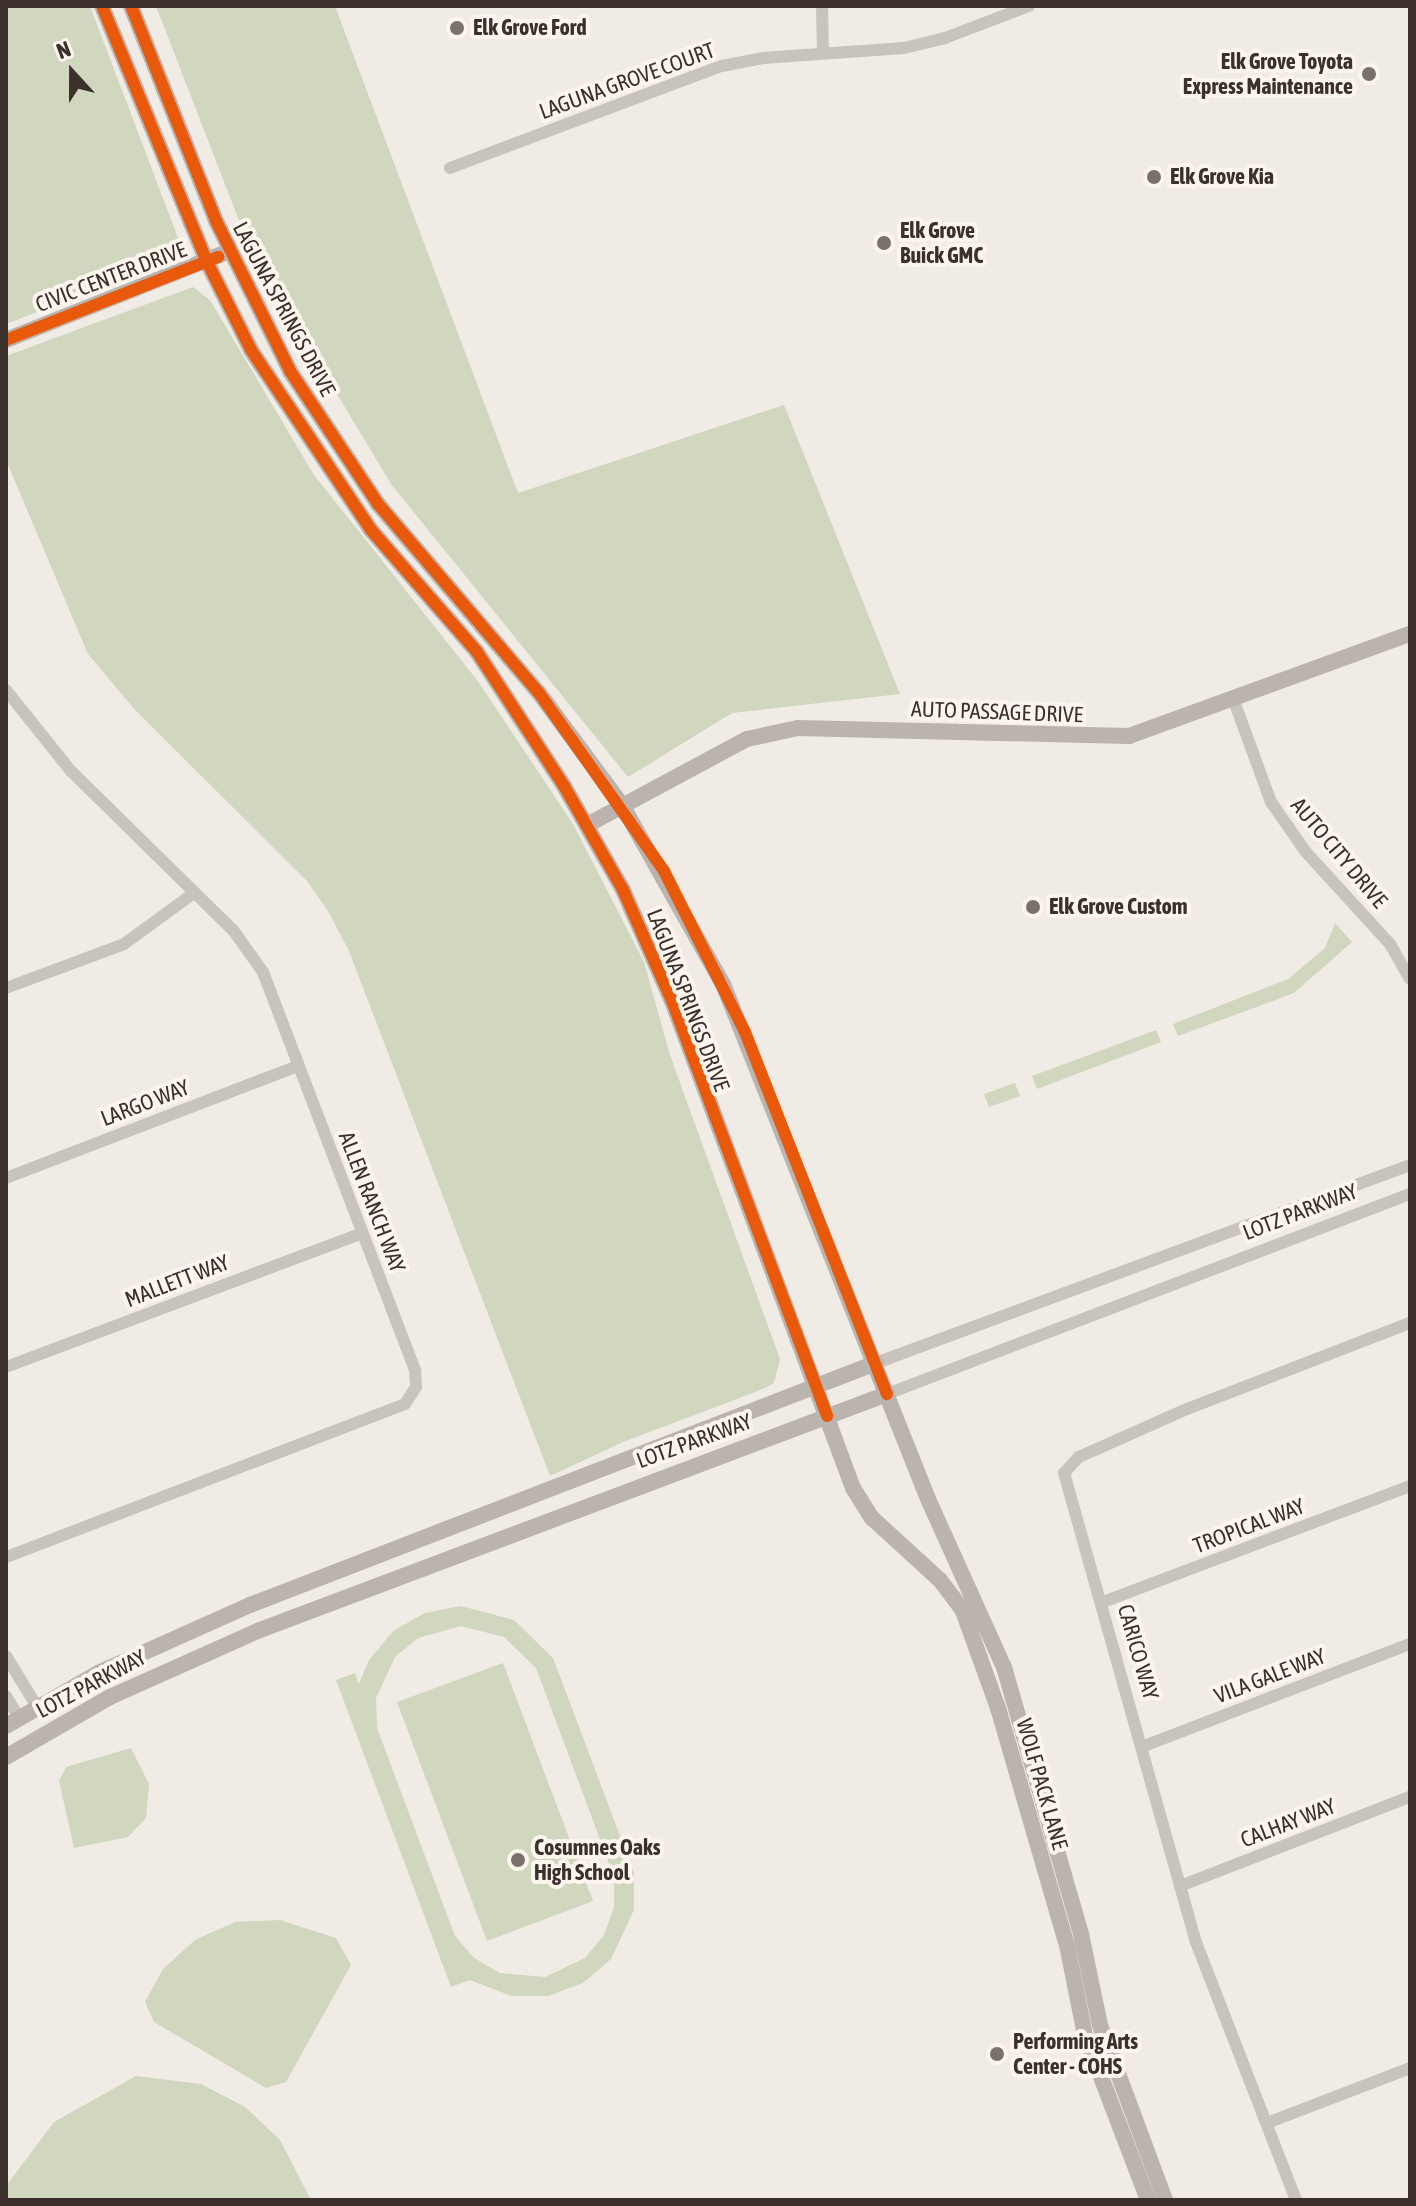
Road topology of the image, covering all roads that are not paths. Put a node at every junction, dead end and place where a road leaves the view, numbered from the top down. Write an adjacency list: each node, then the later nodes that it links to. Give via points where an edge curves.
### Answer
1 (102, 6): 8 (street, LAGUNA SPRINGS DRIVE)
2 (131, 6): 7 (street, LAGUNA SPRINGS DRIVE)
3 (822, 6): 5 (street)
4 (1029, 6): 5 (street, LAGUNA GROVE COURT, via 917,45)
5 (823, 53): 6 (street, LAGUNA GROVE COURT, via 763,58 687,76)
6 (450, 168)
7 (230, 251): 8 (street, CIVIC CENTER DRIVE); 13 (street, LAGUNA SPRINGS DRIVE, via 290,371 378,504 539,693)
8 (207, 262): 9 (street, CIVIC CENTER DRIVE); 14 (street, LAGUNA SPRINGS DRIVE, via 251,350 371,530 477,652)
9 (6, 340)
10 (1410, 634): 12 (street, AUTO PASSAGE DRIVE)
11 (6, 690): 15 (street, ALLEN RANCH WAY, via 71,771)
12 (1234, 701): 13 (street, AUTO PASSAGE DRIVE, via 1129,736 798,728 747,739); 16 (street, AUTO CITY DRIVE, via 1271,802 1305,851 1390,944)
13 (622, 805): 14 (street, AUTO PASSAGE DRIVE); 24 (street, LAGUNA SPRINGS DRIVE, via 664,871 740,1020)
14 (587, 825): 26 (street, LAGUNA SPRINGS DRIVE, via 663,979)
15 (194, 893): 17 (street, via 124,944); 18 (street, ALLEN RANCH WAY, via 233,930 263,972)
16 (1410, 979)
17 (6, 988)
18 (298, 1066): 20 (street, LARGO WAY); 22 (street, ALLEN RANCH WAY)
19 (1410, 1165): 24 (street, LOTZ PARKWAY)
20 (6, 1178)
21 (1410, 1194): 27 (street, LOTZ PARKWAY)
22 (362, 1233): 25 (street, MALLETT WAY); 30 (street, ALLEN RANCH WAY, via 415,1371 416,1387 405,1404)
23 (1410, 1323): 31 (street, CARICO WAY, via 1187,1409 1069,1464 1066,1488)
24 (876, 1363): 26 (street, LOTZ PARKWAY); 27 (street, LAGUNA SPRINGS DRIVE)
25 (6, 1367)
26 (816, 1388): 28 (street, LAGUNA SPRINGS DRIVE); 35 (street, LOTZ PARKWAY, via 250,1605)
27 (887, 1394): 28 (street, LOTZ PARKWAY); 44 (street, WOLF PACK LANE, via 1004,1667 1081,1934 1100,2025)
28 (827, 1416): 38 (street, LOTZ PARKWAY, via 247,1635 110,1697); 43 (street, WOLF PACK LANE, via 864,1508 940,1580 963,1611 998,1708 1067,1945 1088,2046)
29 (1410, 1486): 31 (street, TROPICAL WAY)
30 (6, 1557)
31 (1103, 1602): 37 (street, CARICO WAY)
32 (1410, 1644): 37 (street, VILA GALE WAY)
33 (6, 1656): 35 (street)
34 (6, 1696): 36 (street)
35 (36, 1705): 36 (street, LOTZ PARKWAY)
36 (12, 1722)
37 (1144, 1746): 40 (street, CARICO WAY)
38 (6, 1757)
39 (1410, 1797): 40 (street, CALHAY WAY)
40 (1180, 1886): 42 (street, CARICO WAY, via 1195,1939)
41 (1410, 2068): 42 (street)
42 (1267, 2123): 45 (street, CARICO WAY)
43 (1148, 2200)
44 (1165, 2200)
45 (1296, 2200)

